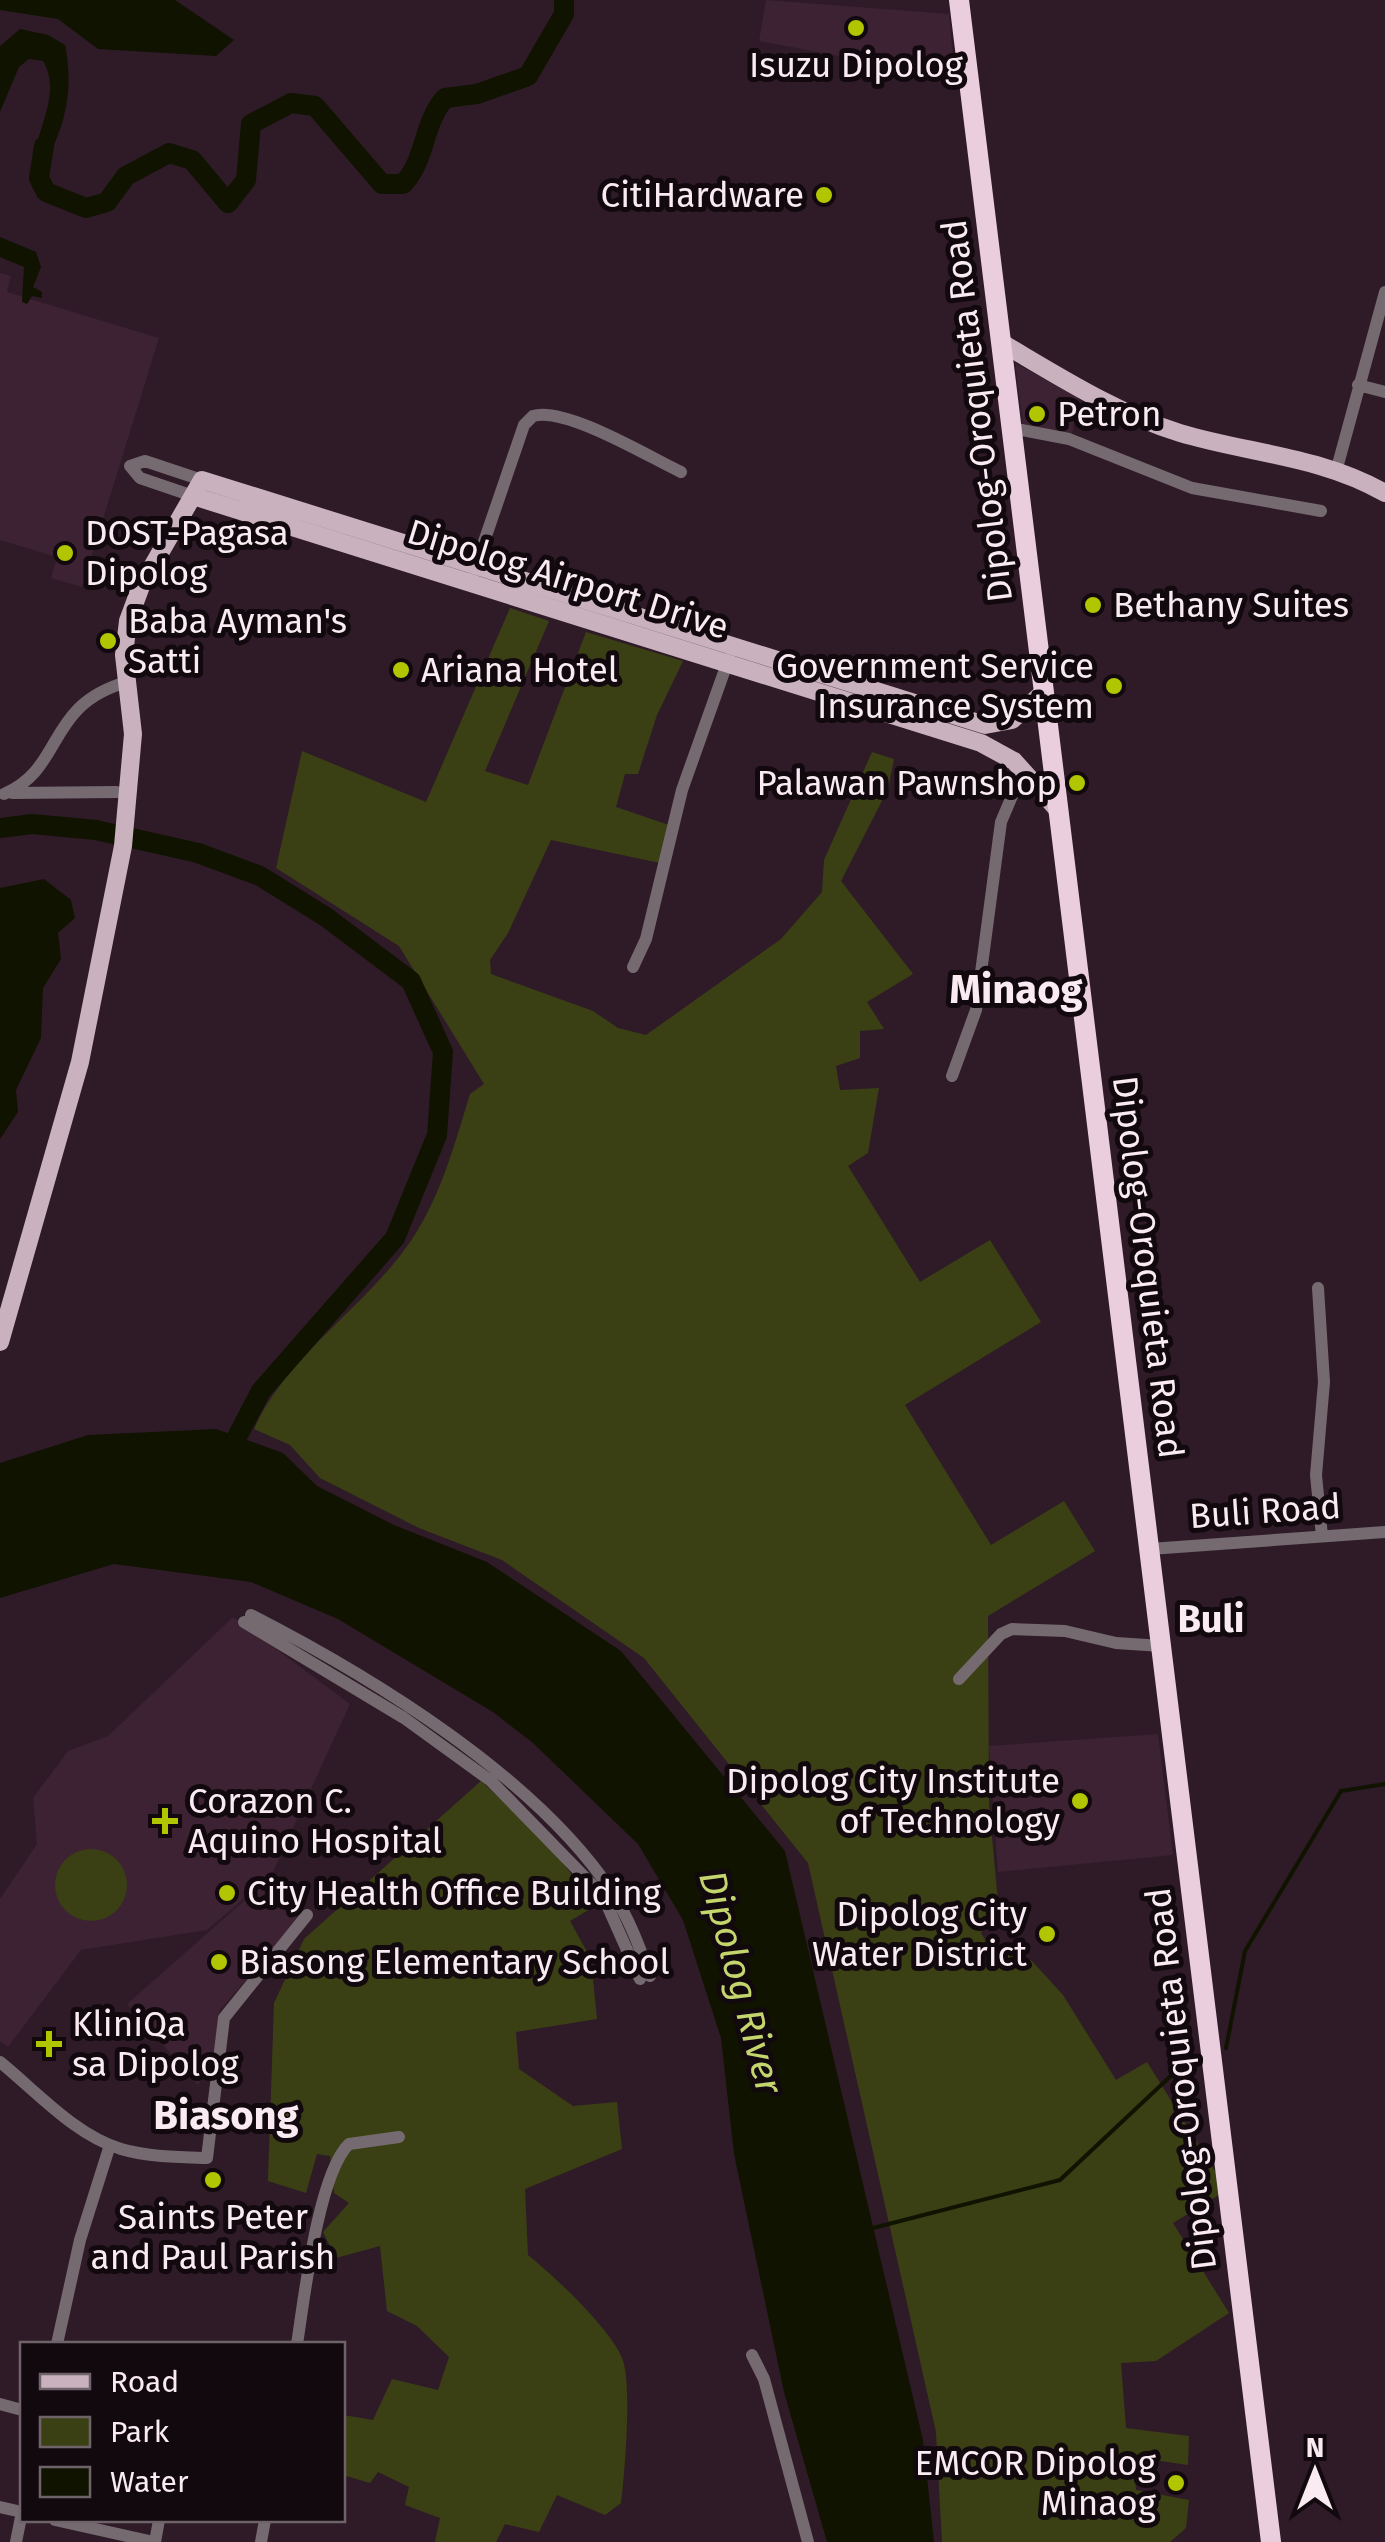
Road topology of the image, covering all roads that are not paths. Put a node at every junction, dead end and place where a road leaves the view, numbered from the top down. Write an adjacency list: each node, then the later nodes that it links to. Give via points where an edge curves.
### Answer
1 (959, 0): 3 (highway, Dipolog-Oroquieta Road)
2 (1385, 292): 4 (street)
3 (1002, 344): 6 (highway, Dipolog-Oroquieta Road); 7 (main road, via 1156,425)
4 (1358, 384): 5 (street); 7 (street)
5 (1385, 392)
6 (1012, 428): 10 (street, via 1069,439 1192,488); 14 (highway, Dipolog-Oroquieta Road)
7 (1337, 468): 9 (main road)
8 (680, 472): 11 (street, via 588,428 533,416 524,425)
9 (1385, 493)
10 (1321, 511)
11 (473, 574): 12 (main road, Dipolog Airport Drive); 13 (main road, Dipolog Airport Drive, via 198,488 133,603)
12 (731, 655): 15 (main road, Dipolog Airport Drive); 20 (street, via 682,790 646,940)
13 (127, 682): 18 (street, via 81,703 25,784); 23 (main road, via 132,734 122,846 80,1062)
14 (1044, 692): 15 (main road); 19 (highway, Dipolog-Oroquieta Road)
15 (983, 734): 16 (main road, Dipolog Airport Drive)
16 (1023, 770): 19 (main road, Dipolog Airport Drive); 21 (street, via 1001,822 976,1010)
17 (117, 792): 18 (street)
18 (2, 794)
19 (1058, 810): 26 (highway, Dipolog-Oroquieta Road)
20 (633, 967)
21 (952, 1076)
22 (1318, 1288): 25 (street, via 1324,1382 1316,1476)
23 (0, 1342)
24 (1385, 1532): 25 (street, Buli Road)
25 (1322, 1536): 26 (street, Buli Road)
26 (1150, 1549): 28 (highway, Dipolog-Oroquieta Road)
27 (248, 1618): 31 (street, via 416,1712 498,1771 612,1892)
28 (1162, 1646): 29 (street, via 1064,1630 1006,1630); 41 (highway, Dipolog-Oroquieta Road)
29 (958, 1678)
30 (307, 1915): 34 (street, via 224,2018 208,2158)
31 (645, 1978)
32 (0, 2062): 34 (street)
33 (399, 2137): 36 (street, via 349,2144 336,2162)
34 (110, 2145): 35 (street)
35 (57, 2342)
36 (297, 2342)
37 (752, 2356): 40 (street)
38 (64, 2522): 39 (street)
39 (154, 2542)
40 (808, 2542)
41 (1271, 2542)

